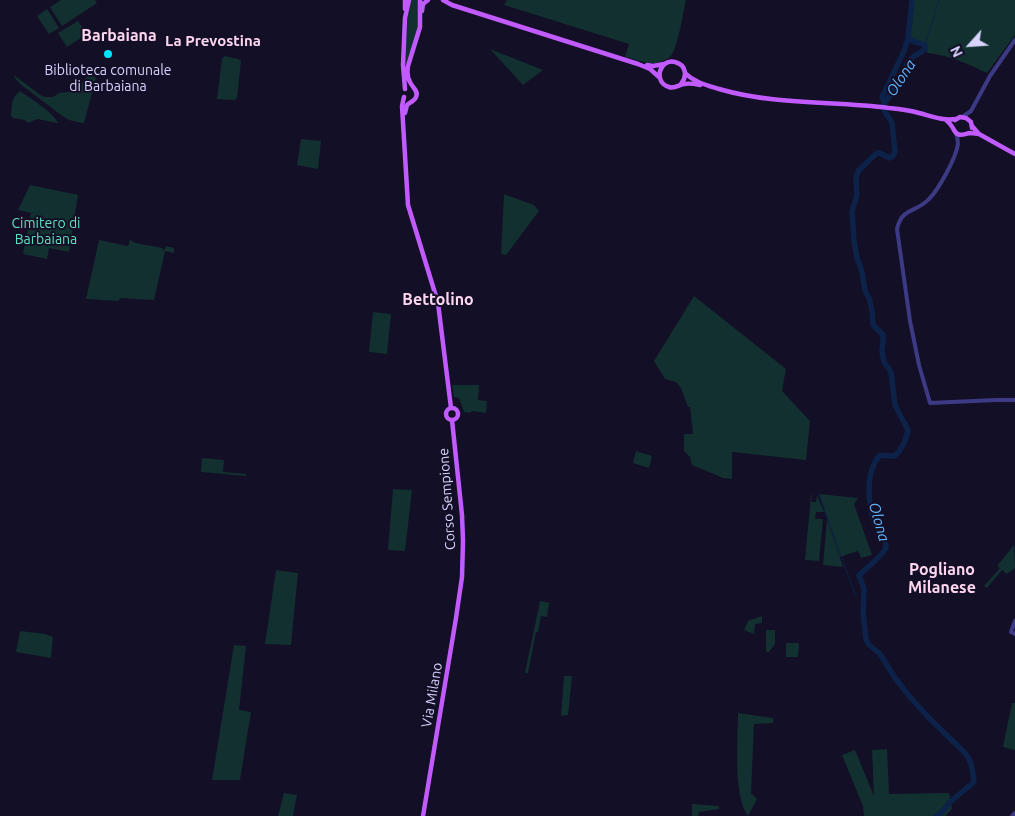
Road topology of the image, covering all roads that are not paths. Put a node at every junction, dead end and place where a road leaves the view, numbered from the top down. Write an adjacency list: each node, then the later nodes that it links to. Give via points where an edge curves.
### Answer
1 (405, 0): 6 (main road)
2 (409, 0): 6 (main road)
3 (420, 0): 7 (main road)
4 (428, 0): 7 (main road, via 423,4)
5 (443, 1): 9 (main road)
6 (405, 18): 15 (main road)
7 (420, 27): 16 (main road, via 407,69)
8 (1015, 40): 19 (street)
9 (638, 64): 10 (main road); 12 (main road)
10 (665, 64): 11 (main road, via 676,62); 12 (main road)
11 (685, 73): 13 (main road); 14 (main road)
12 (659, 77): 13 (main road, via 669,87)
13 (681, 84): 14 (main road)
14 (703, 84): 21 (main road, via 762,99 888,108)
15 (405, 89): 16 (main road); 17 (main road)
16 (414, 89): 18 (main road, via 417,95)
17 (404, 97): 18 (main road); 25 (main road)
18 (411, 101): 25 (main road, via 406,108)
19 (971, 110): 20 (street); 23 (street)
20 (962, 117): 22 (main road); 23 (main road)
21 (946, 120): 22 (main road); 24 (main road)
22 (956, 120): 24 (main road)
23 (971, 123): 27 (main road); 28 (main road)
24 (953, 126): 26 (main road)
25 (404, 132): 32 (main road, via 408,205 438,303)
26 (955, 132): 27 (main road); 29 (street)
27 (967, 134): 28 (main road); 29 (street)
28 (979, 134): 30 (main road)
29 (958, 144): 31 (street, via 935,192 925,203 904,214 897,229 919,365 930,403)
30 (1015, 154)
31 (1015, 400)
32 (451, 408): 33 (main road, via 446,414); 33 (main road, via 458,413)
33 (452, 420): 34 (main road, Corso Sempione, via 462,515)
34 (462, 577): 38 (main road, Via Milano)
35 (1015, 621): 36 (street)
36 (1013, 633)
37 (1015, 813): 39 (street)
38 (423, 816)
39 (1012, 816)

